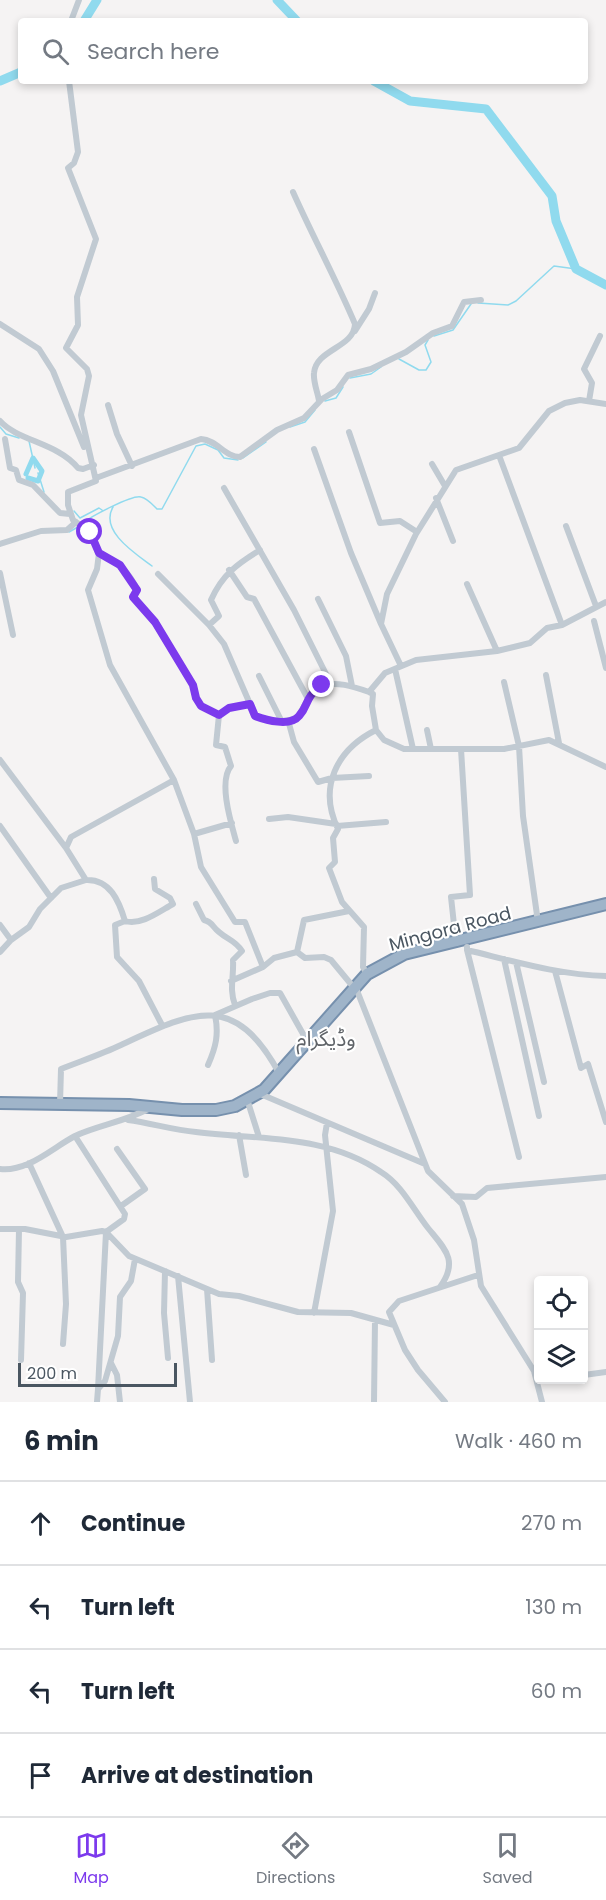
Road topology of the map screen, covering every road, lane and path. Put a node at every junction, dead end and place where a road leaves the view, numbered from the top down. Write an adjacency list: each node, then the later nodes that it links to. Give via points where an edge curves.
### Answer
1 (78, 0): 2 (street)
2 (72, 18)
3 (69, 84): 18 (street, via 78,152 68,168 96,239 76,297 78,325 66,348 87,369 81,415)
4 (293, 192): 8 (street, via 356,324)
5 (375, 293): 8 (street)
6 (481, 300): 10 (street, via 464,302 452,326 371,369 348,375 337,390)
7 (0, 324): 18 (street, via 39,348 54,371)
8 (355, 332): 10 (street, via 315,368)
9 (600, 336): 11 (street, via 584,369 592,383)
10 (319, 401): 22 (street, via 304,418 277,430 240,457 201,439)
11 (589, 401): 12 (street); 24 (street, via 549,411 519,447 456,470)
12 (606, 404)
13 (108, 405): 22 (street)
14 (0, 421): 21 (street, via 10,432 39,442 78,468)
15 (349, 432): 30 (street, via 380,523 400,521)
16 (5, 439): 27 (street, via 10,468 16,470 19,480 33,485 55,510)
17 (314, 449): 43 (street)
18 (88, 453): 21 (street)
19 (500, 458): 45 (street)
20 (432, 464): 24 (street)
21 (94, 465): 23 (street)
22 (132, 466): 23 (street)
23 (96, 478): 27 (street, via 68,492)
24 (444, 486): 26 (street)
25 (224, 488): 33 (street)
26 (436, 498): 30 (street); 31 (street)
27 (70, 514): 28 (street)
28 (76, 522): 32 (street, via 67,530 41,531); 34 (street, via 90,532)
29 (566, 526): 41 (street)
30 (417, 532): 43 (street, via 387,594)
31 (453, 542)
32 (0, 544)
33 (260, 550): 35 (street); 53 (street)
34 (99, 553): 58 (street, via 116,561 131,579 137,590 133,597 155,622 193,685 196,698 204,708); 72 (street, via 88,590 105,651 126,697)
35 (229, 570): 44 (street, via 211,600 219,616); 56 (street, via 247,597 254,599)
36 (0, 573): 46 (street)
37 (158, 574): 44 (street)
38 (467, 584): 47 (street)
39 (318, 599): 54 (street, via 346,657)
40 (606, 602): 41 (street)
41 (596, 606): 45 (street)
42 (594, 621): 49 (street)
43 (381, 624): 48 (street)
44 (209, 625): 57 (street, via 224,644)
45 (562, 625): 47 (street, via 547,628 530,643)
46 (13, 635)
47 (497, 651): 48 (street, via 438,656)
48 (398, 667): 55 (street, via 386,673); 65 (street)
49 (606, 668)
50 (546, 675): 63 (street)
51 (259, 676): 59 (street)
52 (504, 682): 64 (street)
53 (331, 684): 54 (street); 56 (street, via 322,685)
54 (352, 686): 55 (street)
55 (369, 692): 61 (street, via 373,694)
56 (307, 698): 60 (street, via 299,716)
57 (250, 704): 58 (street, via 229,708); 59 (street, via 255,716 273,722)
58 (219, 715): 75 (street, via 215,741 225,747 231,766 224,785)
59 (281, 720): 60 (street)
60 (288, 720): 71 (street, via 294,742 318,782)
61 (376, 730): 65 (street, via 384,740); 71 (street, via 346,753)
62 (427, 730): 66 (street)
63 (559, 743): 64 (street, via 539,741); 69 (street)
64 (519, 746): 67 (street); 88 (street)
65 (413, 749): 66 (street)
66 (431, 749): 67 (street)
67 (461, 749): 91 (street, via 470,895 451,897)
68 (0, 760): 80 (street)
69 (606, 767)
70 (369, 776): 71 (street)
71 (332, 778): 76 (street, via 330,792)
72 (174, 780): 78 (street); 80 (street, via 81,831 67,842)
73 (269, 819): 76 (street, via 288,817)
74 (386, 822): 76 (street)
75 (232, 823): 78 (street); 79 (street)
76 (336, 825): 86 (street, via 336,862 329,868)
77 (0, 826): 83 (street)
78 (194, 834): 92 (street, via 198,857 212,887 235,922 245,922)
79 (236, 841)
80 (66, 848): 82 (street)
81 (154, 879): 87 (street, via 155,889 173,904 161,913)
82 (86, 880): 83 (street, via 61,888); 87 (street, via 94,880 112,891)
83 (51, 898): 90 (street, via 29,927)
84 (196, 904): 93 (street, via 204,920 233,939)
85 (606, 904): 88 (highway, Mingora Road)
86 (349, 911): 95 (street, via 304,920); 100 (street, via 365,930 363,967)
87 (125, 921): 106 (street, via 115,925 117,957 140,981)
88 (538, 923): 91 (highway, Mingora Road)
89 (0, 925): 90 (street)
90 (11, 940): 94 (street)
91 (463, 944): 96 (street); 100 (highway, Mingora Road, via 404,954); 125 (street)
92 (255, 947): 93 (street); 98 (street)
93 (242, 951): 102 (street, via 232,960)
94 (0, 952)
95 (297, 952): 98 (street, via 274,958); 103 (street, via 305,958 331,960)
96 (504, 959): 97 (street); 116 (street)
97 (516, 962): 99 (street); 110 (street)
98 (263, 967): 102 (street)
99 (555, 971): 101 (street); 118 (street, via 581,1068 588,1065)
100 (367, 974): 103 (highway, Mingora Road)
101 (606, 976)
102 (231, 981): 104 (street)
103 (355, 988): 107 (highway, Mingora Road); 127 (street)
104 (234, 1005): 105 (street); 107 (street, via 280,993)
105 (215, 1015): 106 (street, via 191,1016); 108 (street, via 216,1046); 109 (street, via 237,1023 255,1037)
106 (162, 1025): 114 (street, via 61,1069)
107 (307, 1041): 109 (highway, Mingora Road)
108 (208, 1065)
109 (279, 1073): 111 (highway, Mingora Road)
110 (544, 1082)
111 (258, 1093): 112 (highway, Mingora Road); 119 (street)
112 (247, 1099): 115 (highway, Mingora Road, via 216,1110); 122 (street)
113 (0, 1103): 114 (highway, Mingora Road)
114 (60, 1104): 115 (highway, Mingora Road)
115 (152, 1107): 117 (street)
116 (539, 1116)
117 (128, 1120): 120 (street); 121 (street)
118 (606, 1122)
119 (327, 1123): 123 (street); 127 (street)
120 (239, 1135): 122 (street); 129 (street)
121 (75, 1136): 126 (street); 132 (street)
122 (259, 1137): 123 (street)
123 (326, 1147): 141 (street, via 353,1156 383,1173 411,1203 450,1261 448,1276); 143 (street, via 333,1211)
124 (117, 1149): 132 (street, via 145,1189)
125 (519, 1157)
126 (29, 1163): 128 (street); 136 (street)
127 (425, 1164): 131 (street, via 432,1177)
128 (0, 1168)
129 (246, 1175)
130 (606, 1177): 131 (street, via 487,1188 476,1197)
131 (453, 1196): 139 (street, via 462,1204 474,1240)
132 (121, 1206): 135 (street, via 124,1219)
133 (19, 1228): 134 (street); 136 (street); 148 (street)
134 (0, 1229)
135 (106, 1232): 136 (street); 137 (street); 155 (street)
136 (63, 1237): 146 (street)
137 (135, 1259): 138 (street); 150 (street, via 130,1281 120,1297 118,1336)
138 (165, 1271): 140 (street); 147 (street)
139 (478, 1275): 141 (street); 151 (street, via 481,1286)
140 (178, 1276): 142 (street); 158 (street)
141 (440, 1287): 145 (street, via 399,1301 389,1312)
142 (207, 1289): 143 (street, via 298,1312); 149 (street)
143 (314, 1312): 144 (street, via 351,1313)
144 (375, 1320): 145 (street); 159 (street)
145 (394, 1325): 160 (street, via 418,1371)
146 (63, 1344)
147 (168, 1358)
148 (21, 1360)
149 (212, 1360)
150 (111, 1362): 155 (street); 157 (street)
151 (534, 1368)
152 (606, 1372): 153 (street)
153 (588, 1374)
154 (539, 1384): 161 (street)
155 (98, 1389): 156 (street)
156 (97, 1402)
157 (120, 1402)
158 (190, 1402)
159 (374, 1402)
160 (445, 1402)
161 (542, 1402)

